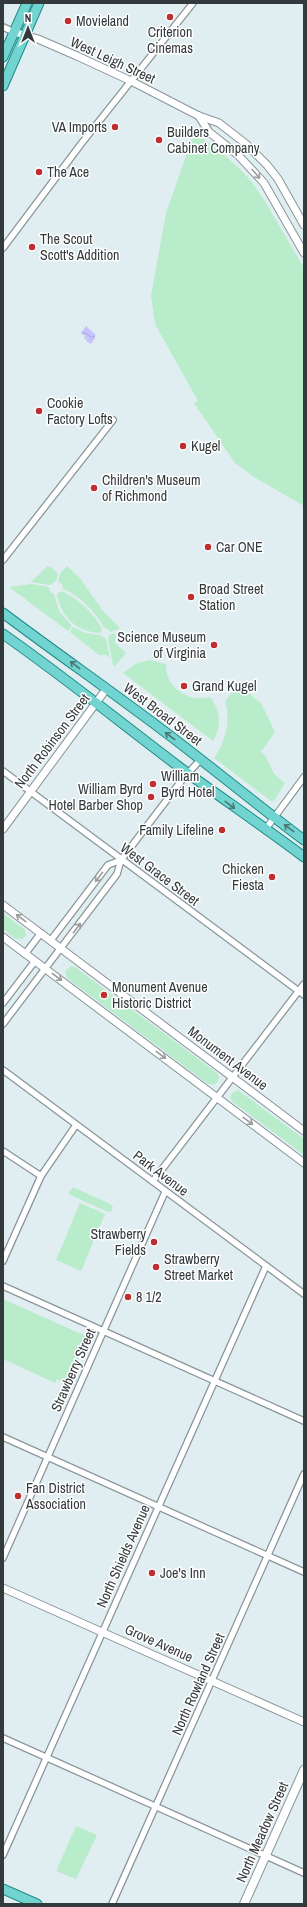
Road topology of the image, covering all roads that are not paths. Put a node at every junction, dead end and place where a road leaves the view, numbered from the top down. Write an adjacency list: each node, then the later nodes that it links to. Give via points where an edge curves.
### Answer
1 (27, 3): 5 (main road)
2 (39, 3): 6 (main road)
3 (193, 3): 8 (street)
4 (3, 27): 5 (street)
5 (14, 32): 6 (street, West Leigh Street); 7 (main road)
6 (25, 35): 8 (street, West Leigh Street); 9 (main road)
7 (3, 57)
8 (131, 81): 10 (street, West Leigh Street); 12 (street)
9 (3, 86)
10 (199, 116): 11 (street, West Leigh Street, via 219,123 251,149 278,179); 13 (street, West Leigh Street, one-way to 13, via 209,132 238,155 264,184)
11 (304, 225)
12 (3, 248)
13 (304, 253)
14 (113, 420): 15 (street)
15 (3, 560)
16 (3, 613): 18 (main road, West Broad Street, one-way to 16)
17 (3, 634): 19 (main road)
18 (106, 688): 19 (street, North Robinson Street); 20 (main road, West Broad Street, one-way to 18)
19 (96, 703): 22 (main road); 24 (street, North Robinson Street)
20 (200, 760): 22 (street); 25 (main road, West Broad Street)
21 (3, 771): 24 (street, West Grace Street)
22 (188, 773): 27 (main road, one-way to 27); 30 (street)
23 (304, 777): 25 (street)
24 (31, 792): 26 (street, North Robinson Street); 30 (street, West Grace Street)
25 (274, 817): 27 (street); 28 (main road, West Broad Street, one-way to 25)
26 (3, 829)
27 (264, 830): 29 (main road)
28 (304, 840)
29 (304, 857)
30 (121, 860): 34 (street, one-way to 34, via 108,865); 35 (street, one-way to 30, via 117,874); 40 (street, West Grace Street)
31 (3, 905): 32 (street, Monument Avenue, one-way to 31)
32 (41, 933): 34 (street, Monument Avenue); 36 (street)
33 (3, 937): 36 (street)
34 (51, 940): 35 (street, Monument Avenue)
35 (61, 948): 38 (street); 45 (street, Monument Avenue)
36 (26, 954): 37 (street)
37 (35, 961): 38 (street); 42 (street)
38 (46, 969): 43 (street); 46 (street, one-way to 46)
39 (304, 984): 40 (street)
40 (299, 991): 41 (street, West Grace Street); 45 (street)
41 (304, 995)
42 (3, 1003)
43 (3, 1024)
44 (3, 1070): 47 (street, Park Avenue)
45 (232, 1077): 46 (street); 48 (street, Monument Avenue)
46 (217, 1097): 50 (street, one-way to 50); 52 (street)
47 (76, 1125): 51 (street); 52 (street, Park Avenue)
48 (304, 1131)
49 (3, 1151): 51 (street)
50 (304, 1163)
51 (41, 1176): 54 (street)
52 (153, 1181): 53 (street, Park Avenue)
53 (166, 1192): 55 (street, Park Avenue); 58 (street, Strawberry Street)
54 (3, 1260)
55 (266, 1266): 57 (street, Park Avenue); 59 (street, North Shields Avenue)
56 (3, 1286): 58 (street)
57 (304, 1294)
58 (103, 1332): 59 (street); 62 (street, Strawberry Street)
59 (214, 1381): 60 (street); 64 (street, North Shields Avenue)
60 (304, 1421)
61 (3, 1437): 62 (street)
62 (48, 1457): 64 (street); 66 (street, Strawberry Street)
63 (304, 1474): 65 (street, North Rowland Street)
64 (158, 1506): 65 (street); 69 (street, North Shields Avenue)
65 (267, 1556): 67 (street); 70 (street, North Rowland Street)
66 (3, 1558)
67 (304, 1572)
68 (3, 1588): 69 (street, Grove Avenue)
69 (102, 1632): 70 (street, Grove Avenue); 73 (street, North Shields Avenue)
70 (212, 1682): 71 (street, Grove Avenue); 75 (street, North Rowland Street)
71 (304, 1722)
72 (3, 1738): 73 (street)
73 (46, 1757): 75 (street); 76 (street, North Shields Avenue)
74 (304, 1770): 77 (main road, North Meadow Street)
75 (156, 1807): 77 (street); 81 (street, North Rowland Street)
76 (3, 1855)
77 (266, 1856): 78 (street); 82 (main road, North Meadow Street)
78 (304, 1873)
79 (3, 1889): 80 (main road)
80 (37, 1904)
81 (112, 1904)
82 (244, 1904)

